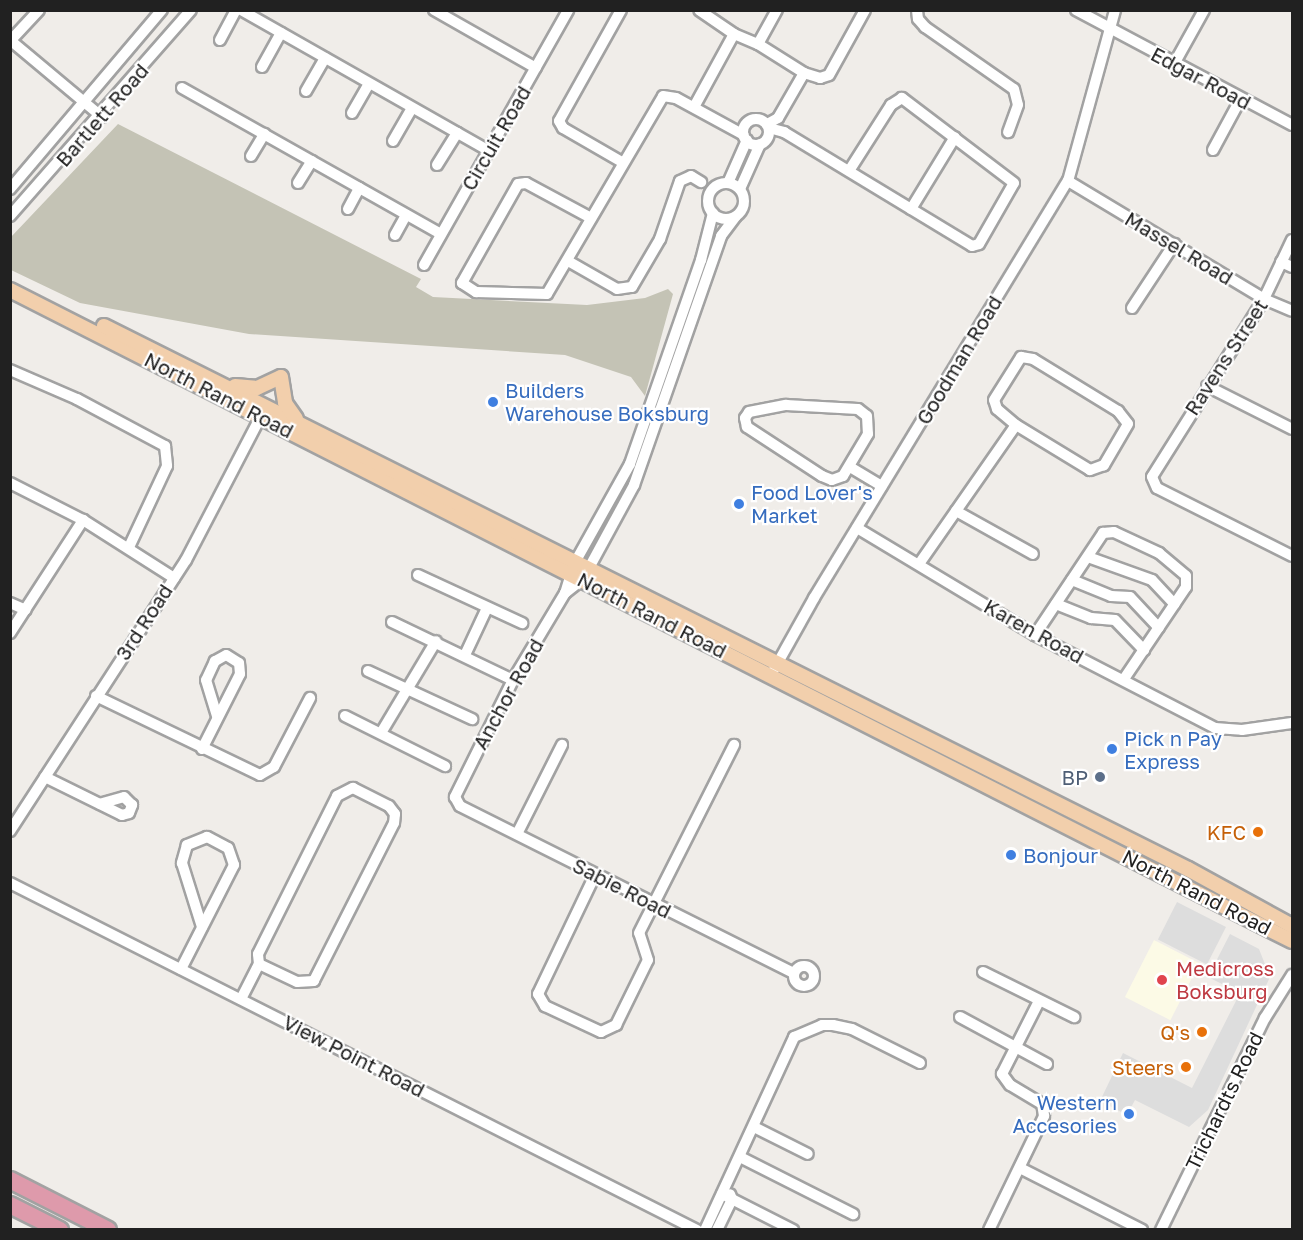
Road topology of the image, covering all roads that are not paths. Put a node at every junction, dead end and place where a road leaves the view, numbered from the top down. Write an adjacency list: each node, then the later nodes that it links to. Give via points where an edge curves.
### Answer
1 (39, 10): 19 (street)
2 (162, 10): 31 (street, Bartlett Road)
3 (191, 10): 35 (street, Bartlett Road)
4 (236, 10): 20 (street)
5 (241, 10): 17 (street)
6 (434, 10): 25 (street)
7 (568, 10): 25 (street, Circuit Road)
8 (621, 10): 49 (street, via 559,121 563,128)
9 (699, 10): 18 (street)
10 (777, 10): 21 (street)
11 (865, 10): 26 (street, via 829,75 820,78)
12 (917, 10): 38 (street, via 925,27 1014,89 1018,105)
13 (1076, 10): 16 (street, Edgar Road)
14 (1115, 10): 16 (street, Goodman Road)
15 (1204, 10): 23 (street)
16 (1110, 28): 23 (street, Edgar Road); 52 (street, Goodman Road)
17 (281, 33): 22 (street); 24 (street)
18 (734, 34): 21 (street); 32 (street)
19 (11, 40): 31 (street)
20 (220, 40)
21 (758, 44): 26 (street)
22 (325, 58): 27 (street); 29 (street)
23 (1174, 64): 30 (street, Edgar Road)
24 (262, 67)
25 (536, 68): 46 (street, Circuit Road)
26 (804, 73): 37 (street, via 778,118)
27 (369, 83): 33 (street); 34 (street)
28 (182, 88): 40 (street)
29 (306, 91)
30 (1240, 100): 36 (street, Edgar Road); 45 (street)
31 (84, 102): 35 (street); 57 (street, Bartlett Road)
32 (694, 107): 42 (street); 49 (street, via 663,96)
33 (412, 108): 39 (street); 43 (street)
34 (352, 113)
35 (102, 117): 63 (street, Bartlett Road)
36 (1293, 125)
37 (768, 126): 42 (street, via 753,119 745,125); 44 (street, via 769,136); 51 (street)
38 (1008, 132)
39 (457, 133): 46 (street); 50 (street)
40 (264, 134): 47 (street); 48 (street)
41 (956, 137): 51 (street, via 906,100 898,99); 60 (street); 60 (street, via 1009,175 1014,183 1012,191 975,246)
42 (745, 138): 44 (street); 55 (street)
43 (393, 141)
44 (760, 144): 58 (street)
45 (1213, 150)
46 (489, 151): 66 (street, Circuit Road)
47 (251, 156)
48 (312, 161): 54 (street); 56 (street)
49 (622, 162): 65 (street)
50 (438, 165)
51 (849, 171): 60 (street)
52 (1068, 181): 69 (street, Massel Road); 88 (street, Goodman Road)
53 (701, 182): 70 (street, via 686,176 680,181 660,239 632,287 617,289)
54 (298, 183)
55 (728, 183): 58 (street); 61 (street, via 717,185 710,193 708,204)
56 (359, 188): 59 (street); 62 (street)
57 (10, 189)
58 (740, 189): 64 (street, via 745,200)
59 (348, 209)
60 (911, 209)
61 (713, 213): 64 (street, via 724,219); 97 (street, Anchor Road, via 701,260 641,436 614,494)
62 (406, 215): 66 (street); 67 (street)
63 (10, 216)
64 (736, 216): 99 (street, via 721,236 642,466)
65 (591, 218): 70 (street); 70 (street, via 526,183 518,184 462,283 476,292 543,295)
66 (441, 234): 72 (street, Circuit Road)
67 (394, 235)
68 (1293, 240): 71 (street, Ravens Street)
69 (1174, 244): 76 (street, Massel Road); 77 (street)
70 (568, 261)
71 (1281, 262): 73 (street); 76 (street, Ravens Street)
72 (424, 265)
73 (1293, 267)
74 (10, 280): 80 (main road, North Rand Road)
75 (13, 292): 82 (main road, North Rand Road)
76 (1264, 299): 78 (street, Massel Road); 81 (street, Ravens Street)
77 (1131, 308)
78 (1293, 311)
79 (10, 370): 92 (street, via 77,399 165,446 167,466)
80 (205, 376): 82 (main road, North Rand Road); 83 (main road, via 251,389 281,377 285,403)
81 (1207, 386): 85 (street); 94 (street, Ravens Street, via 1153,470 1157,488)
82 (263, 411): 83 (main road, North Rand Road); 97 (main road, North Rand Road); 100 (street, 3rd Road, via 210,517)
83 (299, 423): 97 (main road, North Rand Road)
84 (1016, 425): 84 (street, via 997,409 994,400 1015,361 1027,356 1118,411 1128,424 1104,465 1090,470); 89 (street)
85 (1293, 429)
86 (850, 467): 86 (street, via 838,479 822,476 750,431 746,414 786,405 863,412 869,422 868,434); 88 (street)
87 (10, 483): 90 (street)
88 (882, 486): 91 (street, Goodman Road)
89 (956, 511): 93 (street); 96 (street)
90 (82, 520): 92 (street); 107 (street)
91 (857, 528): 96 (street, Karen Road); 116 (street, Goodman Road)
92 (129, 547): 100 (street)
93 (1033, 554)
94 (1293, 556)
95 (1088, 557): 101 (street); 105 (street, via 1152,580); 105 (street, via 1103,533 1109,531 1159,553 1186,576 1186,587)
96 (919, 564): 112 (street, Karen Road)
97 (571, 568): 99 (main road, North Rand Road); 102 (street, Anchor Road)
98 (418, 575): 106 (street)
99 (585, 575): 102 (street, Anchor Road); 116 (main road, North Rand Road)
100 (174, 578): 121 (street, 3rd Road)
101 (1072, 580): 104 (street); 110 (street, via 1111,596 1130,597)
102 (565, 592): 119 (street, Anchor Road)
103 (10, 603): 107 (street)
104 (1056, 604): 112 (street); 114 (street, via 1091,618 1115,620)
105 (1174, 604): 110 (street)
106 (487, 608): 109 (street); 115 (street)
107 (26, 610): 111 (street)
108 (392, 622): 113 (street)
109 (522, 623)
110 (1159, 628): 114 (street)
111 (10, 633)
112 (1035, 635): 118 (street, Karen Road)
113 (436, 641): 115 (street); 120 (street)
114 (1144, 650): 118 (street)
115 (465, 655): 119 (street)
116 (774, 669): 140 (main road, North Rand Road, via 1188,869); 142 (main road, North Rand Road)
117 (368, 671): 120 (street)
118 (1124, 679): 126 (street, Karen Road, via 1215,729 1242,730)
119 (513, 680): 133 (street, Anchor Road)
120 (407, 686): 125 (street); 127 (street)
121 (96, 696): 130 (street); 132 (street, 3rd Road)
122 (310, 698): 130 (street, via 267,773 251,773)
123 (345, 716): 127 (street)
124 (217, 717): 124 (street, via 240,669 236,660 226,655 215,661 206,680); 130 (street)
125 (472, 719)
126 (1293, 723)
127 (381, 733): 131 (street)
128 (562, 745): 136 (street)
129 (734, 745): 139 (street)
130 (202, 749)
131 (445, 766)
132 (45, 777): 134 (street); 135 (street, 3rd Road)
133 (455, 797): 136 (street, Sabie Road, via 460,806)
134 (100, 804)
135 (10, 831)
136 (517, 834): 137 (street, Sabie Road)
137 (596, 875): 139 (street, Sabie Road); 139 (street, via 538,990 546,1006 598,1031 614,1028 648,960 638,937)
138 (10, 883): 144 (street, View Point Road)
139 (653, 904): 146 (street, Sabie Road)
140 (1293, 926)
141 (202, 927): 141 (street, via 234,865 228,848 207,837 190,842 182,857 184,879); 144 (street)
142 (1293, 941)
143 (259, 964): 143 (street, via 297,982 314,981 394,823 395,814 388,806 353,788 336,796 258,954); 148 (street)
144 (181, 969): 148 (street, View Point Road)
145 (983, 972): 149 (street)
146 (794, 973)
147 (1293, 975): 171 (street, Trichardts Road, via 1265,1018)
148 (241, 999): 165 (street, View Point Road)
149 (1039, 1000): 151 (street); 152 (street)
150 (960, 1017): 152 (street)
151 (1074, 1017)
152 (1015, 1048): 154 (street); 158 (street, via 1002,1074 1010,1085 1037,1100 1044,1110 1042,1126)
153 (921, 1063): 155 (street, via 852,1029 822,1024 800,1033 792,1041)
154 (1047, 1064)
155 (754, 1127): 156 (street); 157 (street)
156 (808, 1154)
157 (740, 1157): 160 (street); 162 (street)
158 (1020, 1168): 169 (street); 170 (street)
159 (10, 1180): 164 (highway)
160 (727, 1193): 166 (street); 167 (street); 168 (street)
161 (10, 1204): 163 (highway)
162 (853, 1214)
163 (60, 1230)
164 (108, 1230)
165 (697, 1230)
166 (705, 1230)
167 (717, 1230)
168 (793, 1230)
169 (989, 1230)
170 (1142, 1230)
171 (1161, 1230)

